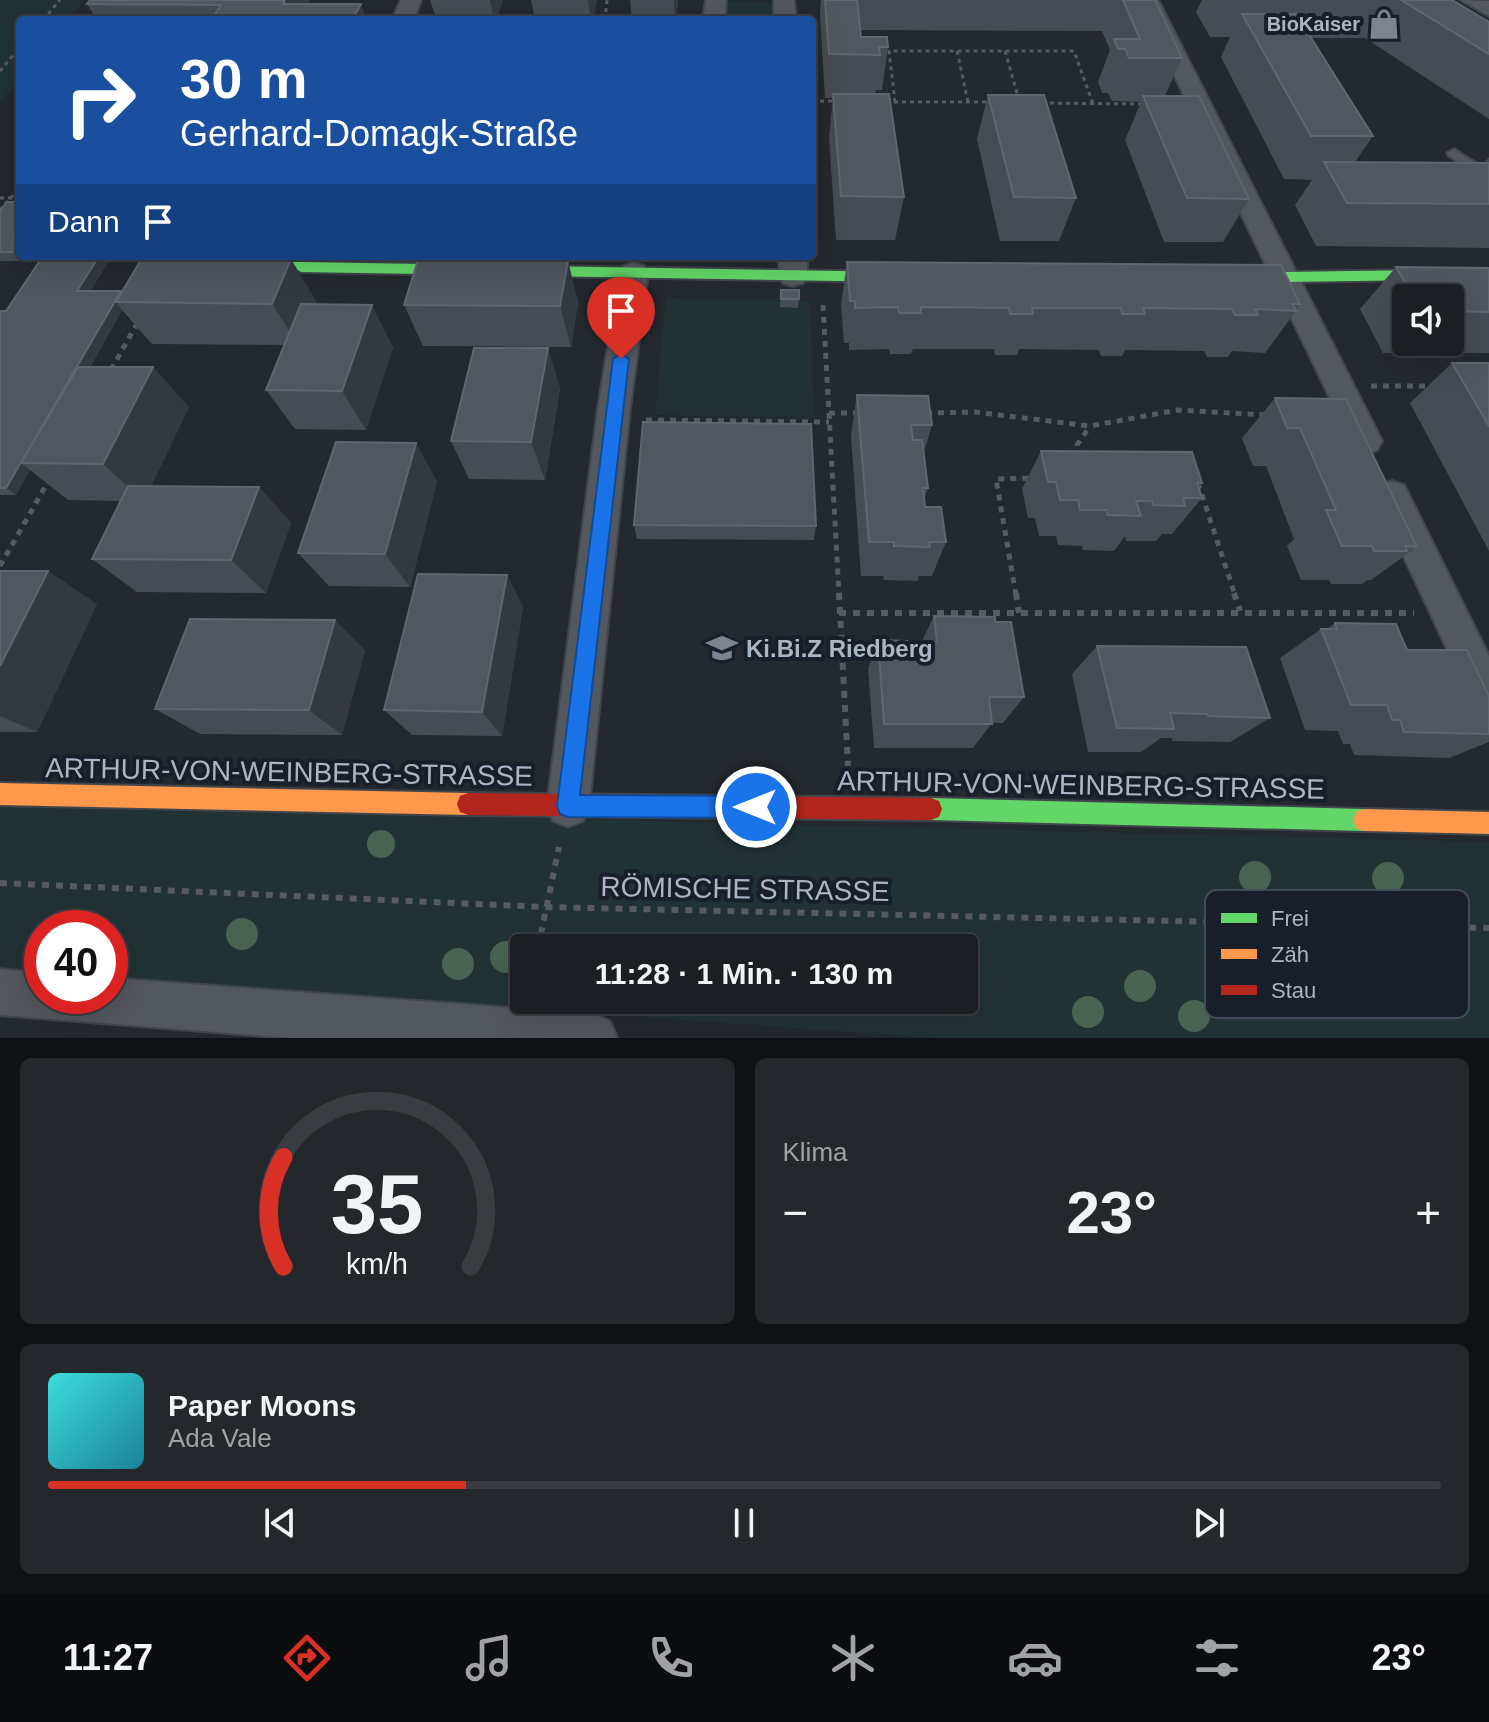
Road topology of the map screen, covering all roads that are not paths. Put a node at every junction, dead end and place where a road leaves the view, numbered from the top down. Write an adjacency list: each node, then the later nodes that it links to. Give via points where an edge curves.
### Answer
1 (1148, 0): 12 (street)
2 (1471, 0): 3 (street)
3 (1489, 10)
4 (1454, 153): 5 (lane)
5 (1489, 178)
6 (297, 262): 8 (street)
7 (793, 266): 8 (street); 10 (street, via 821,277)
8 (634, 273): 15 (street)
9 (1489, 274): 12 (street)
10 (914, 277)
11 (1208, 278): 12 (street)
12 (1286, 278): 13 (street)
13 (1489, 696)
14 (0, 794): 15 (street, ARTHUR-VON-WEINBERG-STRASSE)
15 (568, 806): 16 (street, ARTHUR-VON-WEINBERG-STRASSE, via 850,807)
16 (1489, 823)
17 (0, 992): 18 (street)
18 (24, 994)
19 (128, 1002): 20 (street)
20 (593, 1038)

